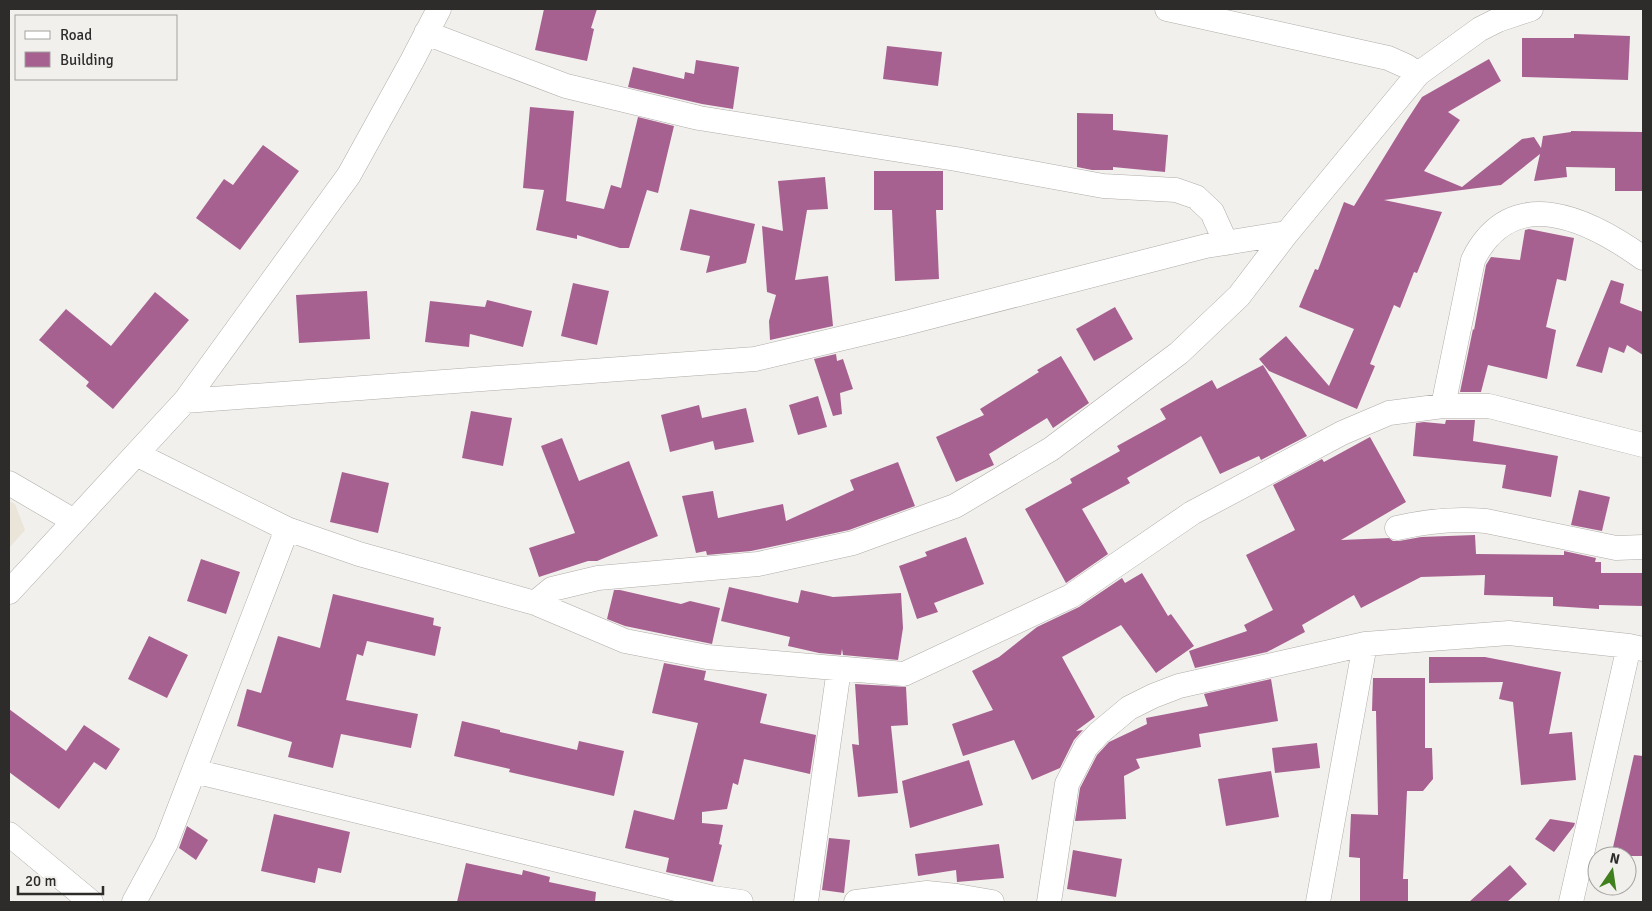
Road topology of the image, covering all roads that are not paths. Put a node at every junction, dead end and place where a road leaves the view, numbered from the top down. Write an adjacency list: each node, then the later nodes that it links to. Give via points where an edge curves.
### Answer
1 (439, 9): 4 (street)
2 (1167, 9): 5 (street, via 1388,58)
3 (1531, 9): 5 (street, via 1480,29)
4 (426, 33): 7 (street, via 566,86 699,118 1103,186 1176,190 1196,197 1212,212); 9 (street, via 349,175)
5 (1418, 74): 6 (street)
6 (1287, 233): 7 (street); 19 (street, via 1239,296 1178,353 1051,449 956,506 853,544 758,564 598,578 552,589)
7 (1226, 243): 9 (street, via 755,359)
8 (1643, 258): 10 (street, via 1592,226 1560,217 1528,214 1496,229 1473,260)
9 (186, 401): 12 (street)
10 (1443, 406): 11 (street, via 1489,406); 22 (street, via 1390,413 1342,434 1192,513 1071,596 904,674)
11 (1643, 444)
12 (136, 454): 14 (street); 16 (street)
13 (9, 483): 14 (street)
14 (74, 521): 18 (street)
15 (1397, 528): 17 (street, via 1420,522 1467,519 1616,548)
16 (287, 529): 19 (street, via 359,554); 23 (street)
17 (1643, 547)
18 (9, 592)
19 (534, 603): 22 (street, via 625,641 707,657)
20 (1365, 644): 21 (street, via 1509,633); 31 (street, via 1179,686 1129,708 1114,720 1086,747 1067,784); 32 (street)
21 (1636, 648): 33 (street)
22 (839, 669): 28 (street)
23 (194, 771): 26 (street, via 166,843); 27 (street, via 704,896)
24 (9, 834): 25 (street)
25 (91, 902)
26 (134, 902)
27 (741, 902)
28 (806, 902)
29 (856, 902): 30 (street, via 927,893)
30 (992, 902)
31 (1049, 902)
32 (1318, 902)
33 (1571, 902)

